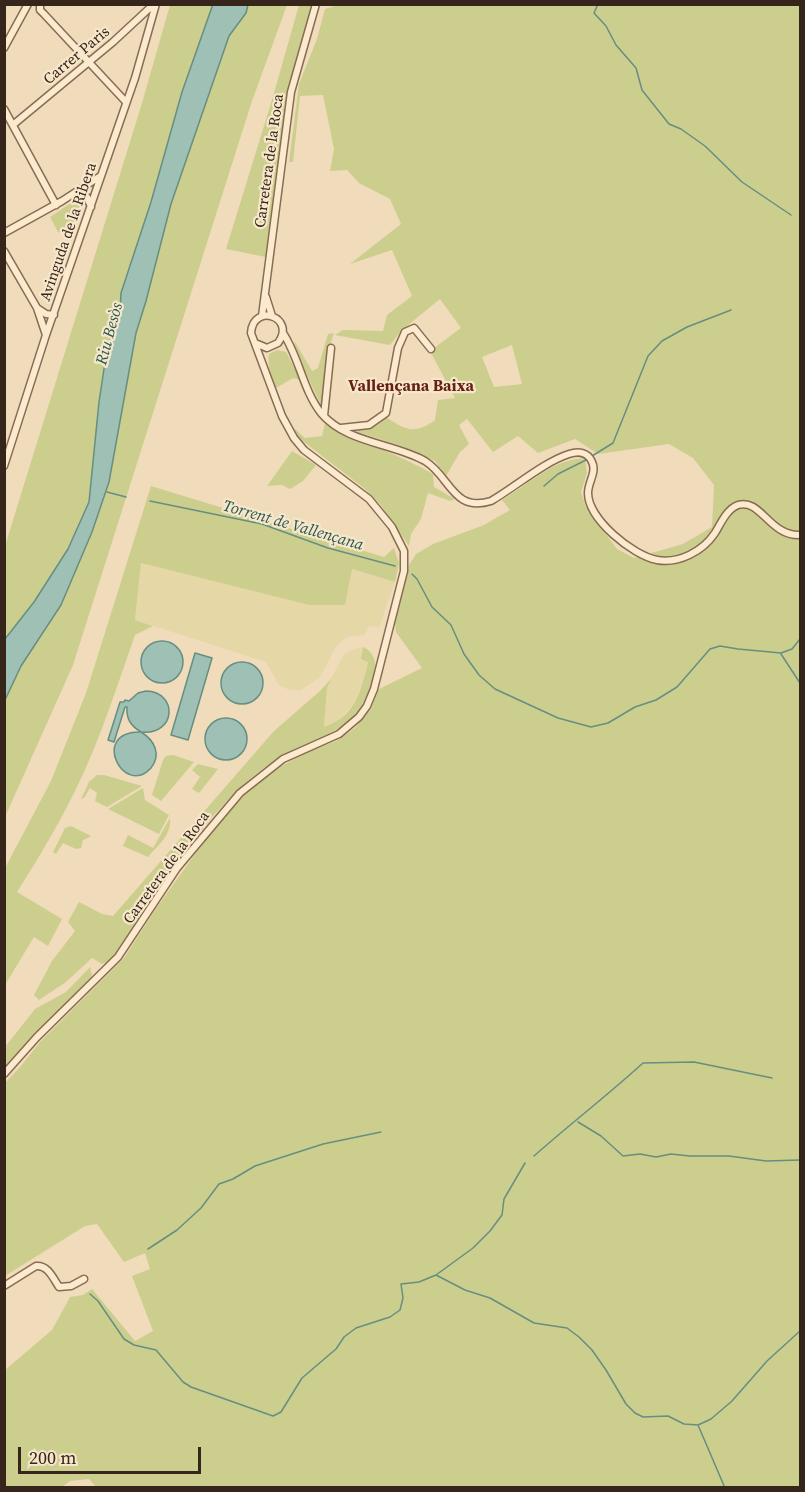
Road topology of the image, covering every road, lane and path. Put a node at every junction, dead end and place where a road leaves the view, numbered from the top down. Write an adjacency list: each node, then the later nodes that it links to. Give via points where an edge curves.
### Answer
1 (28, 4): 5 (street)
2 (40, 4): 6 (street, via 40,9)
3 (155, 4): 6 (street, Carrer Paris); 7 (street, Avinguda de la Ribera)
4 (318, 7): 16 (street, Carretera de la Roca, via 291,92)
5 (4, 48)
6 (88, 63): 7 (street); 9 (street, Carrer Paris)
7 (126, 102): 10 (street, Avinguda de la Ribera)
8 (4, 109): 9 (street)
9 (14, 124): 12 (street)
10 (100, 177): 11 (street); 13 (street, Avinguda de la Ribera)
11 (76, 193): 12 (street); 13 (street, via 87,197)
12 (56, 205): 14 (street)
13 (91, 207): 18 (street, Avinguda de la Ribera)
14 (4, 233)
15 (4, 251): 17 (street)
16 (265, 293): 19 (street, Carretera de la Roca); 20 (street)
17 (37, 308): 18 (street); 22 (street)
18 (54, 315): 22 (street, Avinguda de la Ribera)
19 (262, 316): 20 (street); 23 (street, via 251,330)
20 (272, 316): 21 (street, via 281,323)
21 (283, 333): 24 (street); 28 (street)
22 (46, 335): 32 (street, Avinguda de la Ribera)
23 (255, 343): 25 (street); 29 (street)
24 (278, 344): 25 (street); 28 (street)
25 (267, 348): 29 (street)
26 (331, 348): 30 (street)
27 (431, 349): 31 (street, via 414,328 405,332 398,348 386,413 369,425)
28 (292, 352): 30 (street)
29 (262, 360): 34 (street, Carretera de la Roca, via 294,438 369,499 402,544 404,571 372,696 359,717 339,734 283,759 240,793 183,861 118,957)
30 (324, 416): 31 (street)
31 (340, 428): 33 (street, via 423,460 458,496 471,503 491,501 564,456 582,453 591,459 594,470 588,492 592,507 609,531 647,557 658,560 697,552 731,509 738,506 754,508 784,533)
32 (4, 466)
33 (801, 535)
34 (4, 1074)
35 (84, 1279): 36 (street, via 59,1287 46,1269 36,1266)
36 (4, 1286)

